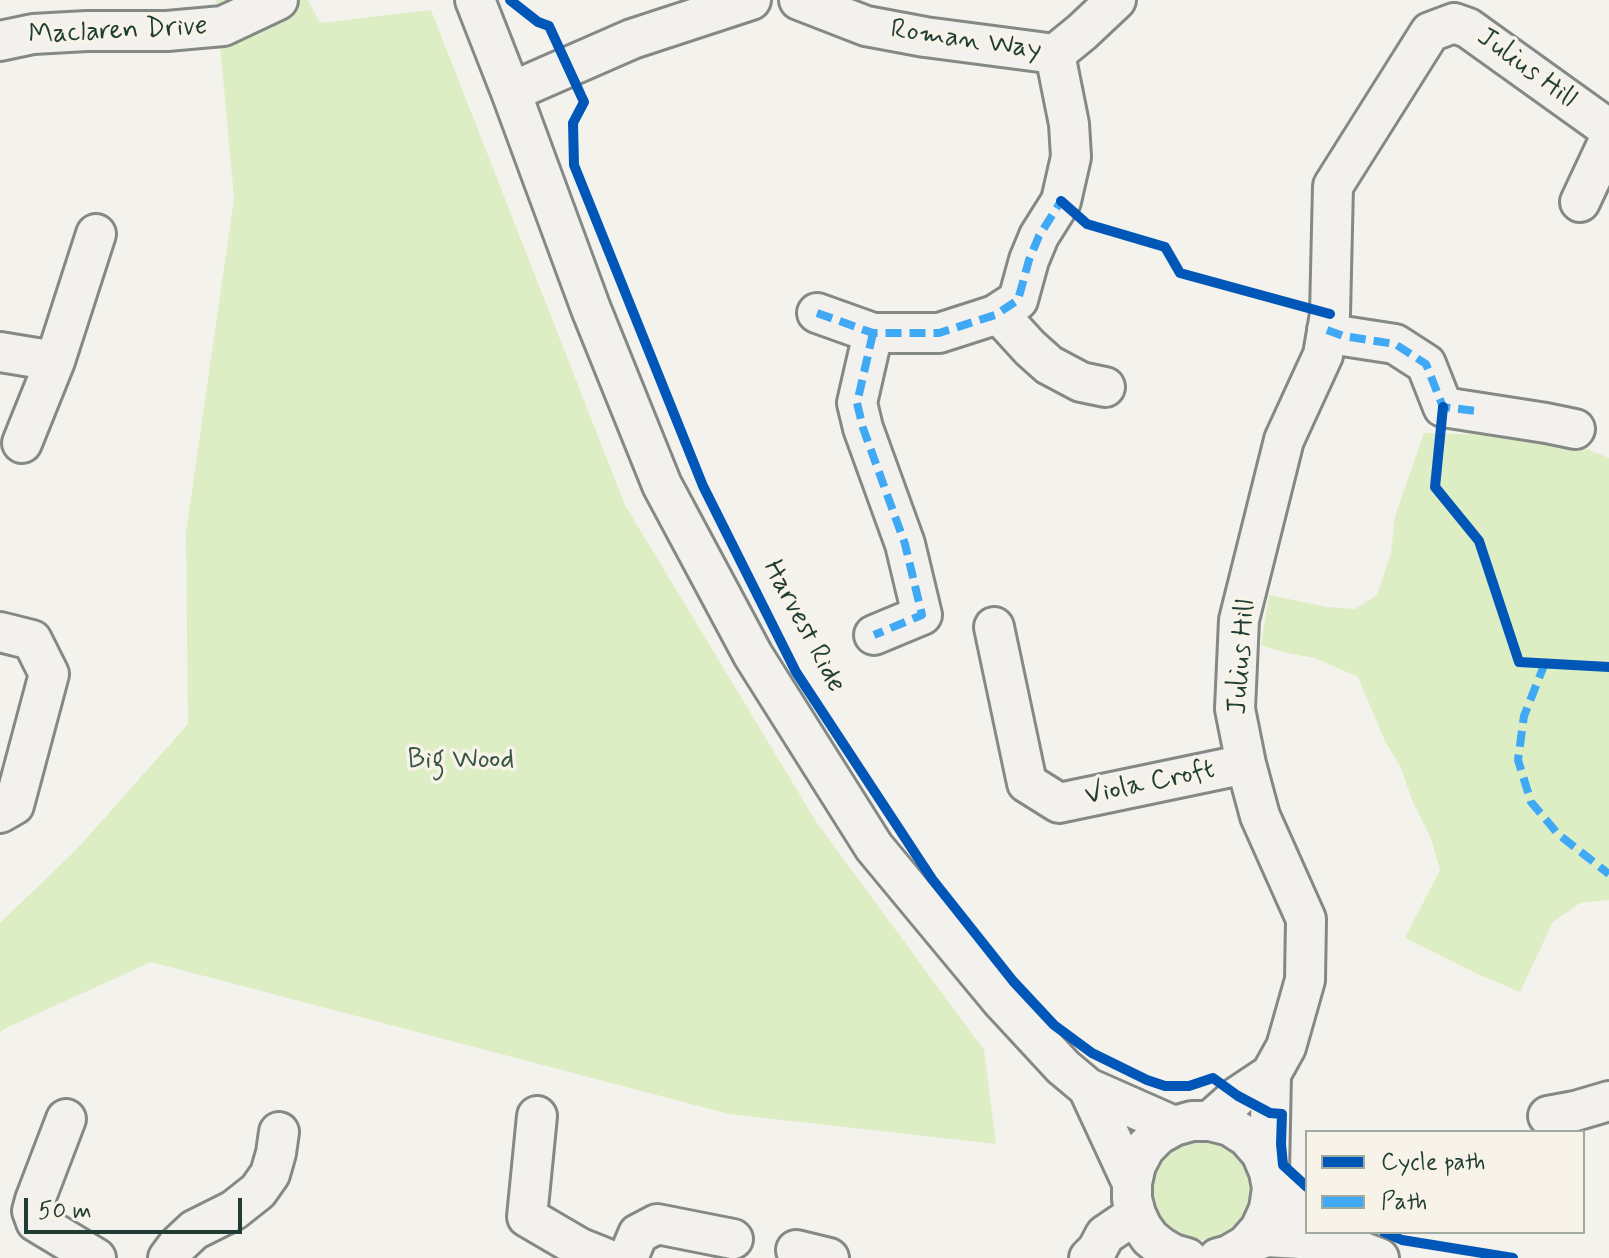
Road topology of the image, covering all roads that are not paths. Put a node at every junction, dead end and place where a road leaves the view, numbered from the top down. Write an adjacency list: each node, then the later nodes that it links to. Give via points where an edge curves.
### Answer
1 (278, 0): 6 (street, Maclaren Drive, via 223,26 167,31)
2 (475, 0): 9 (street, Harvest Ride)
3 (751, 0): 9 (street, via 632,39)
4 (799, 0): 8 (street, Roman Way, via 866,26)
5 (1116, 0): 8 (street, Roman Way)
6 (134, 15): 7 (street, Maclaren Drive)
7 (0, 41)
8 (1055, 54): 15 (street, via 1071,157 1061,201 1039,236 1018,300)
9 (511, 92): 29 (street, Harvest Ride, via 662,485 753,655 874,847 1001,1000)
10 (1609, 129): 16 (street, Julius Hill, via 1468,28 1454,23 1430,32 1333,186)
11 (1609, 140): 12 (street)
12 (1580, 202)
13 (96, 234): 19 (street)
14 (817, 313): 17 (street)
15 (998, 313): 17 (street, via 939,333); 20 (street, via 1049,365 1081,382)
16 (1327, 330): 21 (street, via 1395,344 1426,364 1443,407); 26 (street, Julius Hill, via 1323,355 1284,440 1239,620 1235,709)
17 (873, 333): 25 (street, via 857,403 905,544 922,615)
18 (0, 352): 19 (street)
19 (55, 361): 22 (street)
20 (1105, 387)
21 (1575, 429)
22 (22, 443)
23 (994, 627): 26 (street, Viola Croft, via 1027,783 1059,803)
24 (0, 632): 27 (street, via 32,640 49,674 14,805)
25 (874, 635)
26 (1246, 764): 28 (street, Julius Hill, via 1260,816 1306,919 1305,980 1286,1047)
27 (0, 813)
28 (1271, 1074): 34 (street); 36 (street, Julius Hill)
29 (1088, 1088): 34 (street, Harvest Ride); 37 (street, Harvest Ride)
30 (1609, 1101): 32 (street)
31 (537, 1116): 45 (street, via 527,1217)
32 (1548, 1116)
33 (66, 1119): 43 (street, via 32,1211 36,1222)
34 (1192, 1123): 36 (street, Harvest Ride, via 1230,1126 1247,1137 1261,1153); 37 (street, via 1158,1135 1145,1148 1136,1165)
35 (279, 1132): 44 (street, via 270,1174 258,1191 194,1230)
36 (1270, 1180): 38 (street); 41 (street, Julius Hill, via 1269,1209 1260,1229)
37 (1134, 1198): 42 (street, Harvest Ride, via 1150,1238); 47 (street)
38 (1305, 1213)
39 (733, 1239): 46 (street, via 657,1224 638,1234)
40 (1354, 1246): 41 (street, via 1266,1237)
41 (1232, 1251)
42 (1180, 1256): 48 (street)
43 (96, 1258)
44 (168, 1258)
45 (605, 1258)
46 (628, 1258)
47 (1089, 1258)
48 (1134, 1258)

